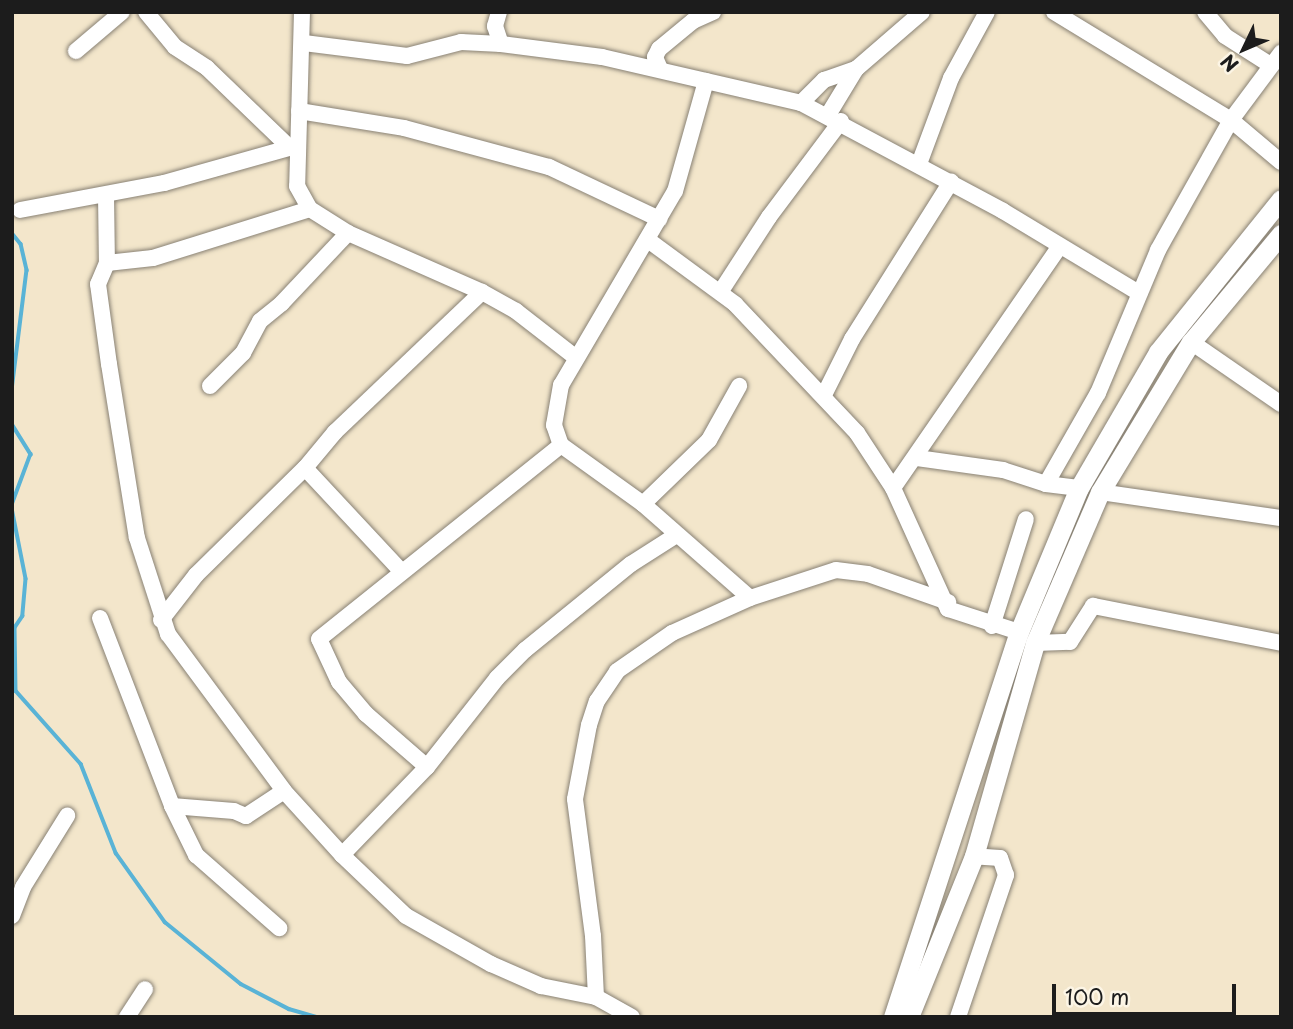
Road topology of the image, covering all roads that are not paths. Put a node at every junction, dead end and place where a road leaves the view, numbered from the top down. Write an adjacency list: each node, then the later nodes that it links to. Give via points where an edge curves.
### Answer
1 (122, 12): 12 (street)
2 (146, 12): 21 (street, via 175,47 207,68)
3 (302, 12): 10 (street)
4 (499, 12): 11 (street, via 495,26)
5 (713, 12): 14 (street, via 693,21 659,48 655,57)
6 (922, 12): 15 (street)
7 (986, 12): 23 (street, via 946,88)
8 (1054, 12): 20 (street)
9 (1205, 12): 13 (street, via 1225,36)
10 (304, 43): 11 (street, via 407,56 461,42); 18 (street)
11 (501, 44): 14 (street)
12 (76, 51)
13 (1275, 58): 20 (street)
14 (660, 69): 16 (street)
15 (856, 69): 17 (street, via 824,80); 19 (street)
16 (706, 81): 17 (street); 29 (street, via 675,191)
17 (801, 103): 19 (street)
18 (299, 111): 21 (street); 29 (street, via 404,128 549,167)
19 (834, 118): 23 (street); 35 (street)
20 (1231, 120): 22 (street); 37 (street, via 1152,261)
21 (293, 147): 25 (street); 27 (street, via 297,186)
22 (1281, 162)
23 (919, 164): 24 (street)
24 (951, 182): 33 (street); 42 (street, via 852,339)
25 (106, 195): 28 (street); 34 (street)
26 (1281, 199): 49 (main road, via 1158,352)
27 (310, 209): 30 (street); 34 (street, via 153,258)
28 (20, 210)
29 (659, 219): 32 (street)
30 (348, 233): 36 (street); 40 (street, via 260,321 243,353)
31 (1281, 234): 38 (main road)
32 (648, 240): 35 (street); 39 (street, via 595,333)
33 (1059, 247): 37 (street); 45 (street)
34 (107, 263): 59 (street, via 98,284 109,364 138,538)
35 (721, 291): 42 (street)
36 (482, 292): 39 (street); 46 (street, via 335,432)
37 (1139, 293): 47 (street, via 1098,393)
38 (1191, 342): 43 (street); 50 (main road)
39 (575, 357): 44 (street, via 555,404 554,425)
40 (210, 386)
41 (740, 386): 51 (street, via 709,440)
42 (824, 395): 48 (street, via 857,433)
43 (1281, 404)
44 (561, 445): 51 (street); 55 (street)
45 (917, 458): 47 (street, via 1003,470); 48 (street)
46 (305, 468): 55 (street); 59 (street, via 196,575)
47 (1046, 484): 49 (street)
48 (893, 488): 57 (street)
49 (1079, 488): 61 (main road)
50 (1100, 492): 52 (street); 61 (main road)
51 (642, 504): 54 (street)
52 (1281, 518)
53 (1026, 519): 60 (street)
54 (675, 536): 56 (street); 63 (street, via 631,564 525,650 449,735)
55 (400, 570): 63 (street, via 321,633 318,645 339,682 366,714)
56 (750, 598): 57 (street, via 836,570 868,574); 72 (street, via 650,645 617,671 597,701 575,799)
57 (948, 602): 60 (street, via 948,610)
58 (100, 618): 65 (street)
59 (161, 620): 64 (street, via 195,674)
60 (992, 626): 61 (street)
61 (1027, 638): 62 (street, via 1070,642 1088,610 1104,607); 68 (main road); 75 (main road)
62 (1281, 643)
63 (427, 767): 67 (street)
64 (284, 791): 65 (street, via 246,817 234,811); 67 (street)
65 (172, 806): 70 (street, via 208,870 232,885)
66 (67, 816): 69 (street, via 23,887)
67 (342, 855): 72 (street, via 407,916 440,936 541,986)
68 (974, 856): 76 (main road); 77 (street, via 1000,858 1006,875)
69 (12, 916)
70 (279, 928)
71 (145, 989): 73 (street)
72 (596, 997): 74 (street)
73 (127, 1017)
74 (632, 1017)
75 (893, 1017)
76 (908, 1017)
77 (958, 1017)

